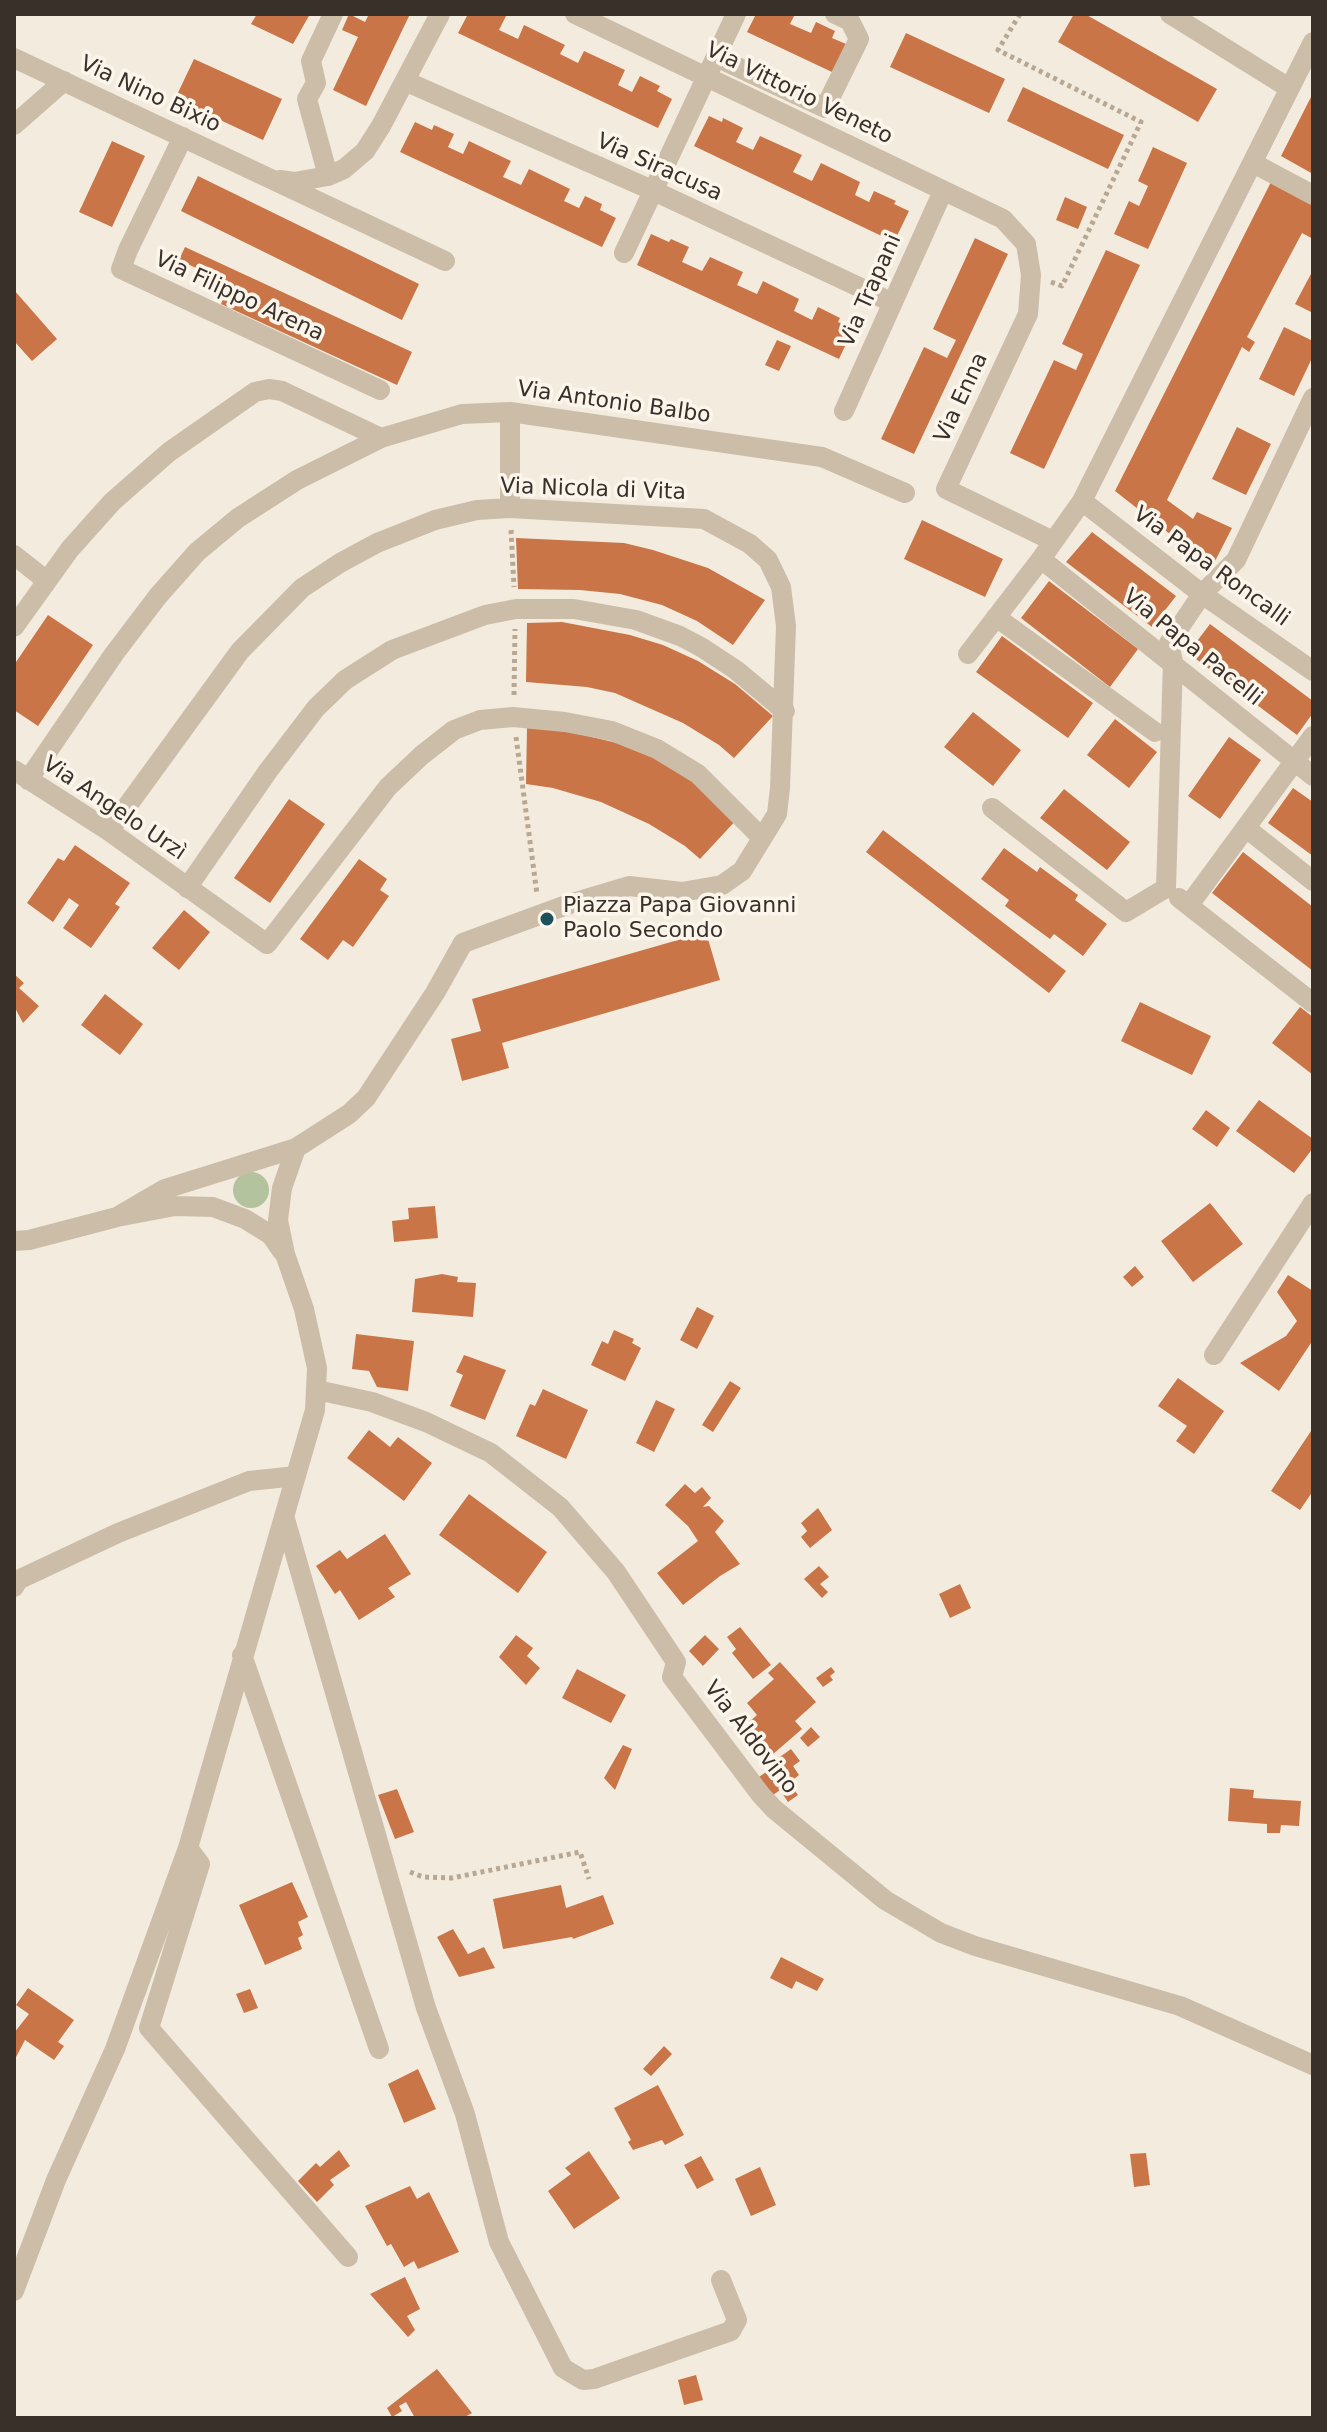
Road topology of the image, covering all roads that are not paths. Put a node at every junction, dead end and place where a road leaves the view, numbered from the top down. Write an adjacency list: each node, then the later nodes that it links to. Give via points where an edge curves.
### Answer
1 (333, 14): 18 (street, via 311,61 316,83 307,99)
2 (440, 14): 12 (street)
3 (575, 14): 10 (street, Via Vittorio Veneto)
4 (736, 14): 8 (street)
5 (1170, 14): 13 (street)
6 (842, 18): 8 (street, via 859,39 825,108)
7 (1313, 42): 13 (street)
8 (716, 57): 10 (street)
9 (14, 58): 11 (street, Via Nino Bixio)
10 (707, 77): 19 (street); 20 (street, Via Vittorio Veneto)
11 (64, 81): 14 (street); 15 (street, Via Nino Bixio)
12 (405, 81): 18 (street, via 365,151); 19 (street, Via Siracusa)
13 (1289, 88): 16 (street)
14 (14, 125)
15 (183, 137): 17 (street, Via Nino Bixio); 26 (street, Via Filippo Arena, via 121,269)
16 (1253, 163): 21 (street); 32 (street)
17 (265, 176): 18 (street, via 294,182); 24 (street, Via Nino Bixio)
18 (328, 176)
19 (654, 191): 23 (street); 25 (street, Via Siracusa)
20 (943, 191): 22 (street, Via Vittorio Veneto); 25 (street, Via Trapani)
21 (1313, 195)
22 (1003, 219): 34 (street, Via Enna, via 1026,244 1031,275 1028,314 946,489)
23 (624, 253)
24 (445, 261)
25 (891, 302): 28 (street, Via Trapani)
26 (380, 390)
27 (1313, 398): 38 (street, via 1236,560)
28 (844, 411)
29 (510, 412): 30 (street, Via Antonio Balbo, via 462,414); 31 (street, Via Antonio Balbo, via 822,457); 33 (street)
30 (381, 438): 37 (street, via 282,391 255,392 169,452 112,502); 48 (street, Via Antonio Balbo, via 297,480 197,552)
31 (905, 493)
32 (1082, 501): 34 (street); 38 (street, Via Papa Roncalli)
33 (510, 508): 44 (street, Via Nicola di Vita, via 704,519 750,544 768,560 781,587); 52 (street, Via Nicola di Vita, via 435,520 377,543 302,588 240,651)
34 (1053, 541): 36 (street)
35 (14, 555): 37 (street)
36 (1041, 559): 39 (street); 42 (street, Via Papa Pacelli)
37 (47, 581): 40 (street)
38 (1202, 594): 42 (street, via 1169,643); 43 (street, Via Papa Roncalli)
39 (996, 617): 41 (street); 45 (street)
40 (14, 627)
41 (968, 654)
42 (1173, 662): 47 (street, Via Papa Pacelli); 56 (street)
43 (1313, 671)
44 (785, 711): 53 (street, Via Nicola di Vita, via 777,814); 55 (street, via 736,670 680,636 636,620 574,609 516,609 453,625 392,650 345,680 316,708)
45 (1155, 732)
46 (1313, 736): 47 (street)
47 (1295, 762): 49 (street, Via Papa Pacelli); 51 (street)
48 (21, 775): 52 (street, Via Angelo Urzì)
49 (1313, 776)
50 (992, 808): 56 (street, via 1126,912)
51 (1246, 828): 54 (street); 57 (street)
52 (109, 831): 55 (street, Via Angelo Urzì)
53 (762, 838): 55 (street, Via Angelo Urzì, via 698,774 657,749 612,731 513,717 480,720 454,730 422,755 388,787 267,944); 59 (street, via 742,871 722,885 682,892 629,886 463,943 366,1098)
54 (1313, 881)
55 (187, 888)
56 (1166, 888): 57 (street)
57 (1189, 905): 58 (street)
58 (1313, 1003)
59 (296, 1148): 61 (street, via 165,1189); 63 (street, via 278,1220)
60 (1313, 1203): 64 (street)
61 (117, 1217): 62 (street); 63 (street, via 175,1206 213,1207 271,1235)
62 (14, 1241)
63 (285, 1254): 65 (street, via 304,1309)
64 (1214, 1355)
65 (317, 1390): 66 (street); 72 (street, Via Aldovino, via 372,1402 491,1453 560,1507 616,1572 676,1662 672,1677 774,1809 885,1900 952,1938 1180,2006)
66 (296, 1476): 67 (street); 68 (street, via 249,1481 118,1533 18,1580)
67 (285, 1519): 69 (street); 74 (street, via 499,2242 563,2368 583,2380 594,2379 731,2331 737,2320)
68 (14, 1587)
69 (242, 1655): 70 (street); 71 (street)
70 (188, 1848): 73 (street, via 200,1864 149,2028); 75 (street, via 115,2049)
71 (379, 2049)
72 (1313, 2065)
73 (348, 2257)
74 (721, 2280)
75 (14, 2291)

